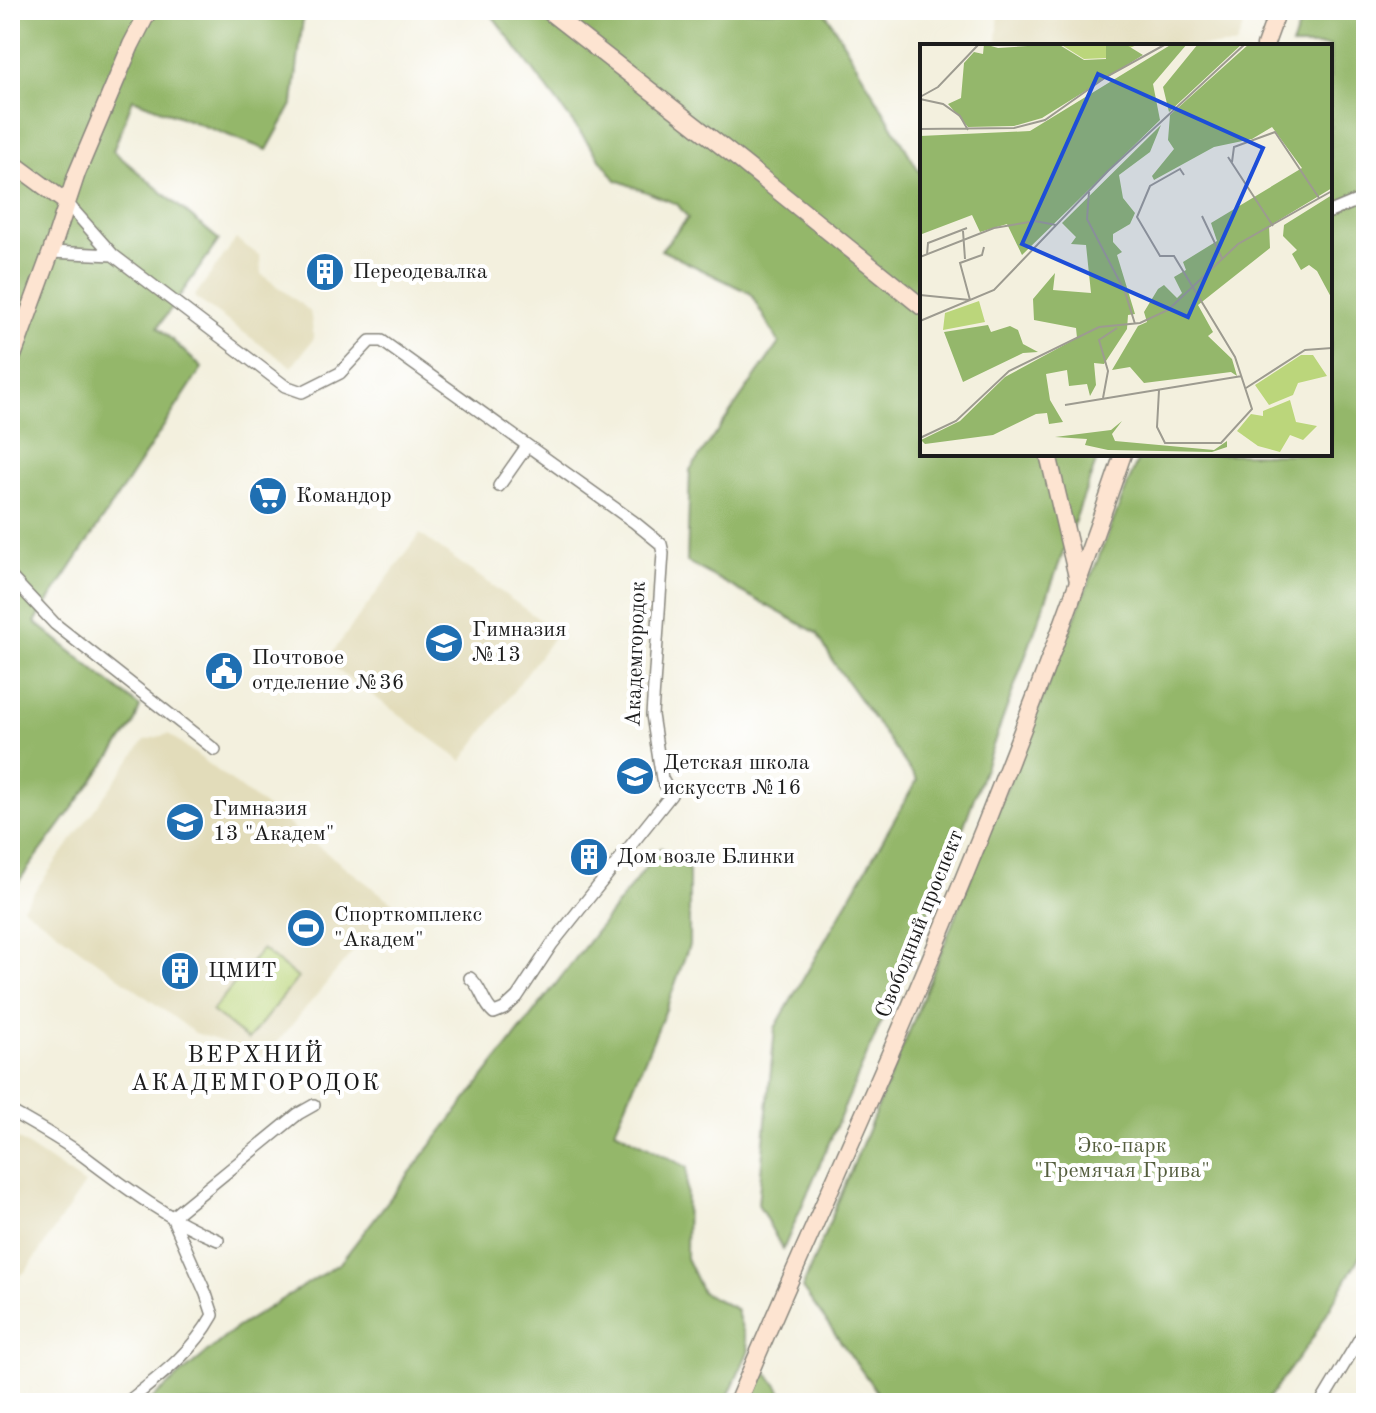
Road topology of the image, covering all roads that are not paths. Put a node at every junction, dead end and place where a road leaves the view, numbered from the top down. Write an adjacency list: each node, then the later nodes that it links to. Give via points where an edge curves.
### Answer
1 (149, 10): 7 (main road)
2 (547, 10): 11 (main road)
3 (1278, 10): 4 (main road)
4 (1266, 44)
5 (10, 161): 7 (main road, Академгородок)
6 (1366, 197): 8 (street)
7 (67, 203): 9 (main road); 10 (street, Академгородок)
8 (1332, 211)
9 (51, 252): 10 (street); 12 (main road)
10 (113, 255): 13 (street, Академгородок, via 285,386 302,392 340,373 370,341 382,341)
11 (920, 305)
12 (10, 364)
13 (527, 446): 16 (street); 20 (street, Академгородок, via 661,544 652,715 662,779 671,795 511,1004 494,1013)
14 (1048, 456): 18 (main road)
15 (1122, 456): 18 (main road, Свободный проспект)
16 (499, 486)
17 (10, 576): 19 (street, via 55,624)
18 (1079, 583): 27 (main road, Свободный проспект, via 896,1041)
19 (215, 750)
20 (470, 978)
21 (314, 1105): 23 (street)
22 (10, 1111): 23 (street)
23 (172, 1217): 24 (street); 26 (street, via 213,1315 181,1359)
24 (218, 1240)
25 (1366, 1328): 28 (street)
26 (126, 1403)
27 (737, 1403)
28 (1321, 1403)

